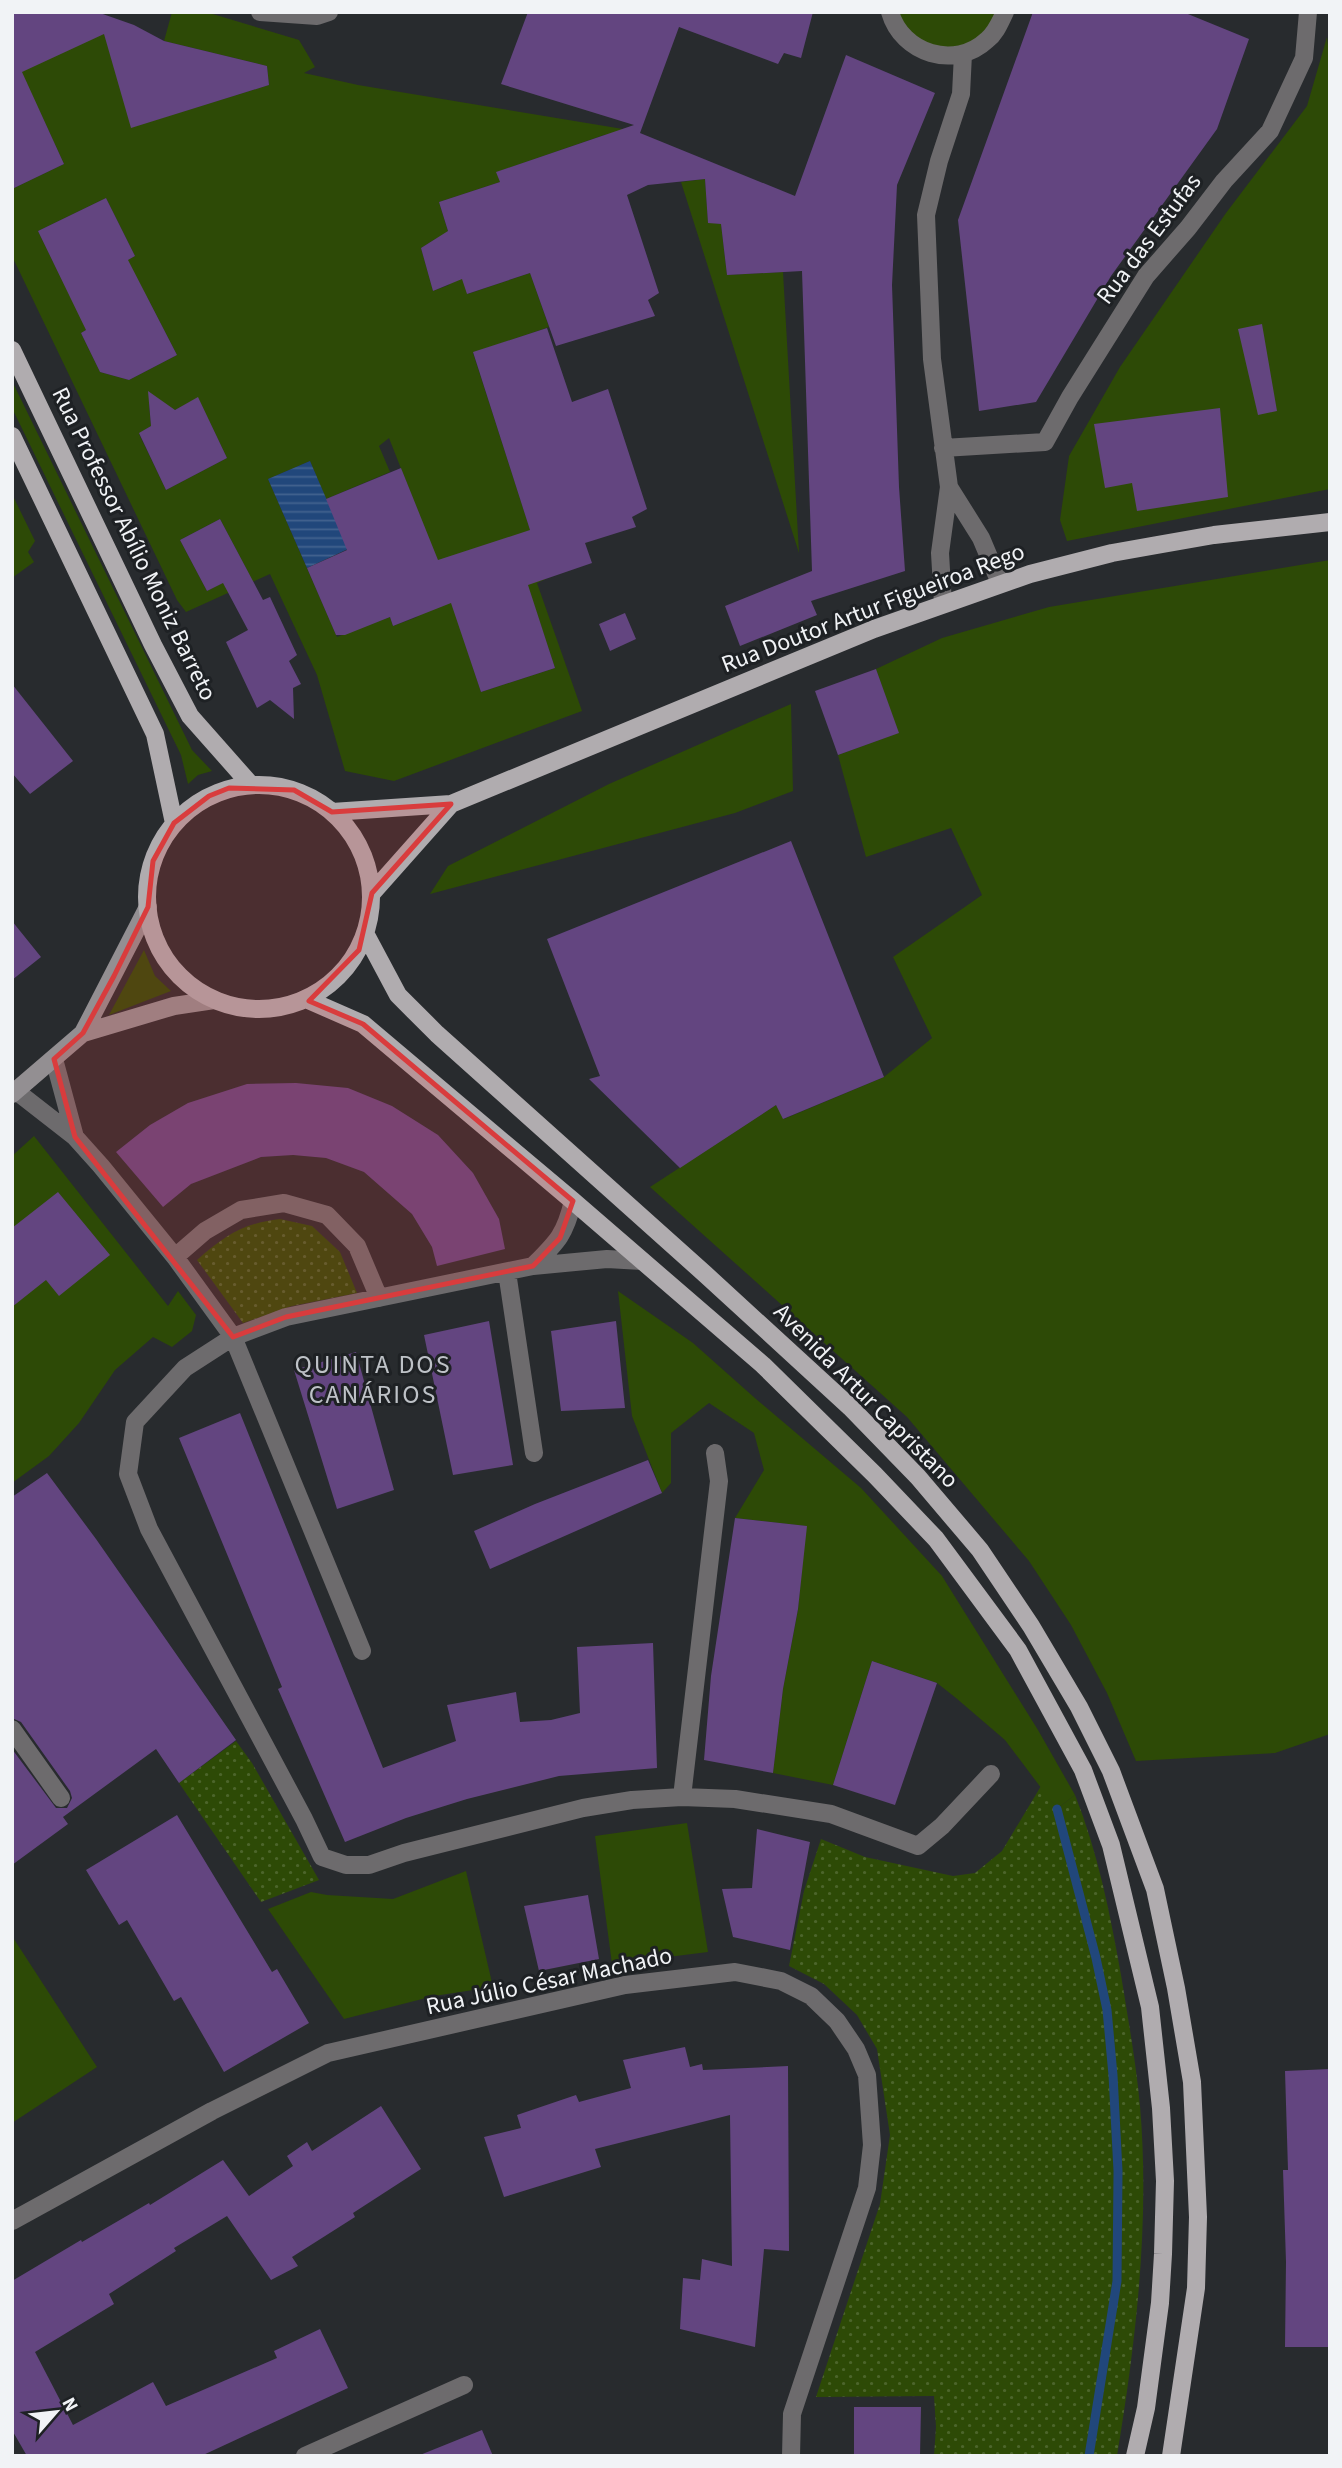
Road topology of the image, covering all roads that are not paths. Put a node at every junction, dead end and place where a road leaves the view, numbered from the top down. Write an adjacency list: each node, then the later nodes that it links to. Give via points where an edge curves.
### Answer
1 (260, 12): 2 (street, via 317,16)
2 (329, 12)
3 (890, 12): 6 (street, via 898,30 919,48 942,56)
4 (1004, 12): 6 (street, via 988,40)
5 (1308, 12): 9 (street, Rua das Estufas, via 1304,58 1270,131 1146,276 1045,442)
6 (963, 54): 9 (street, via 961,94 926,215 932,359)
7 (12, 350): 14 (main road, Rua Professor Abílio Moniz Barreto, via 190,716)
8 (12, 436): 17 (main road, via 155,734)
9 (943, 448): 10 (street)
10 (949, 487): 12 (street, via 981,538); 13 (street, via 940,553)
11 (1330, 522): 12 (main road, Rua Doutor Artur Figueiroa Rego, via 1123,551)
12 (1000, 583): 13 (main road, Rua Doutor Artur Figueiroa Rego)
13 (943, 604): 15 (main road, Rua Doutor Artur Figueiroa Rego)
14 (251, 785): 16 (main road, via 294,790); 17 (main road, via 209,796)
15 (451, 804): 16 (main road, Rua Doutor Artur Figueiroa Rego); 18 (main road, Rua Doutor Artur Figueiroa Rego)
16 (332, 812): 18 (main road, via 359,847)
17 (174, 823): 19 (main road, via 153,862)
18 (372, 893): 20 (main road)
19 (148, 906): 22 (main road, via 151,926 168,962); 23 (main road)
20 (366, 935): 21 (main road, via 339,977); 46 (main road, Avenida Artur Capristano, via 398,995 437,1034 850,1407 918,1477 980,1550 1079,1707 1111,1771 1155,1889 1192,2082 1196,2288)
21 (306, 999): 22 (main road, via 260,1009); 27 (main road, Avenida Artur Capristano, via 363,1024)
22 (214, 1000): 23 (main road, via 174,1006)
23 (83, 1033): 24 (main road)
24 (54, 1059): 25 (main road); 26 (street)
25 (14, 1093): 26 (street)
26 (75, 1137): 28 (street)
27 (573, 1201): 29 (main road, Avenida Artur Capristano); 30 (street, via 560,1238)
28 (175, 1257): 32 (street, via 205,1231 241,1210 284,1203 327,1215 357,1246); 33 (street)
29 (642, 1261): 30 (street, via 607,1259); 45 (main road, Avenida Artur Capristano, via 763,1365 936,1539 1018,1650 1083,1770 1111,1845 1131,1919 1150,2007 1161,2108 1165,2182 1160,2304)
30 (533, 1266): 31 (street)
31 (507, 1272): 32 (street); 34 (street)
32 (379, 1298): 33 (street, via 286,1317)
33 (233, 1337): 36 (street); 39 (street, via 185,1368 135,1422 128,1474 149,1529 322,1857 346,1865 369,1865 583,1808)
34 (534, 1453)
35 (715, 1453): 39 (street, via 719,1481)
36 (362, 1651)
37 (12, 1729): 40 (street)
38 (990, 1774): 39 (street, via 918,1846 831,1814 735,1799)
39 (682, 1797)
40 (61, 1798)
41 (12, 2221): 44 (street, Rua Júlio César Machado, via 328,2053 625,1985 734,1972 781,1981 811,1996 837,2021 856,2049 867,2075 872,2145 867,2188 792,2414)
42 (464, 2385): 43 (street)
43 (305, 2456)
44 (791, 2456)
45 (1135, 2456)
46 (1171, 2456)

